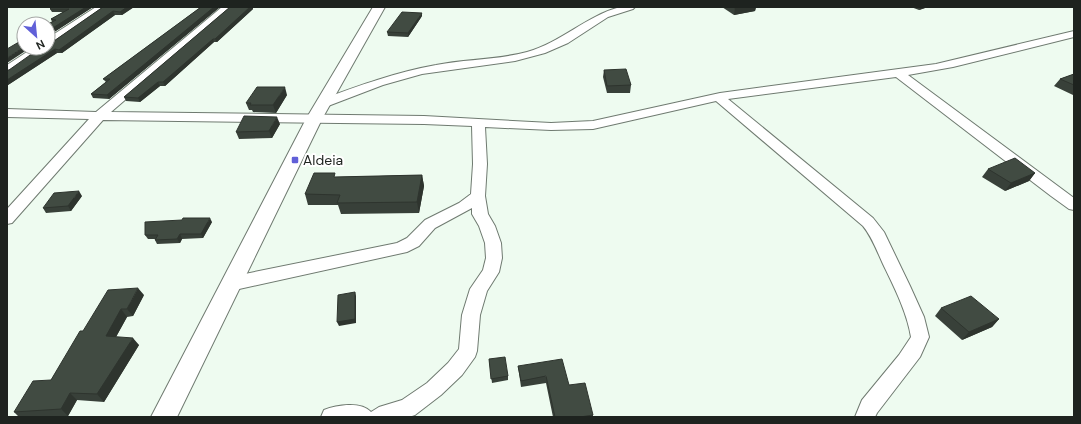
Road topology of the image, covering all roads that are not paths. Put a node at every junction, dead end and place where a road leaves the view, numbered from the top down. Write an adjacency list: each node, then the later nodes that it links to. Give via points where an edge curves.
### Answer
1 (102, 7): 7 (street)
2 (228, 7): 14 (street)
3 (379, 7): 12 (street)
4 (630, 7): 5 (street)
5 (600, 12): 12 (street, via 559,43 542,51 516,58 435,68 395,77 373,84)
6 (1074, 34): 10 (street, via 985,57)
7 (56, 38)
8 (28, 56): 9 (street)
9 (7, 70)
10 (898, 73): 11 (street); 17 (street)
11 (719, 98): 15 (street, via 593,125); 24 (street, via 868,222 876,232 916,320 920,338 911,354 869,407)
12 (319, 111): 14 (street); 15 (street); 19 (street)
13 (7, 113): 14 (street)
14 (99, 116): 18 (street)
15 (478, 122): 16 (street)
16 (478, 196): 19 (street, via 464,207 430,224 413,242 401,248); 23 (street, via 480,214 493,243 494,258 491,272 479,289 471,315 468,351 455,369 434,389 408,408)
17 (1074, 205)
18 (7, 219)
19 (230, 284): 20 (street)
20 (164, 417)
21 (331, 417): 22 (street)
22 (364, 417)
23 (379, 417)
24 (865, 417)

